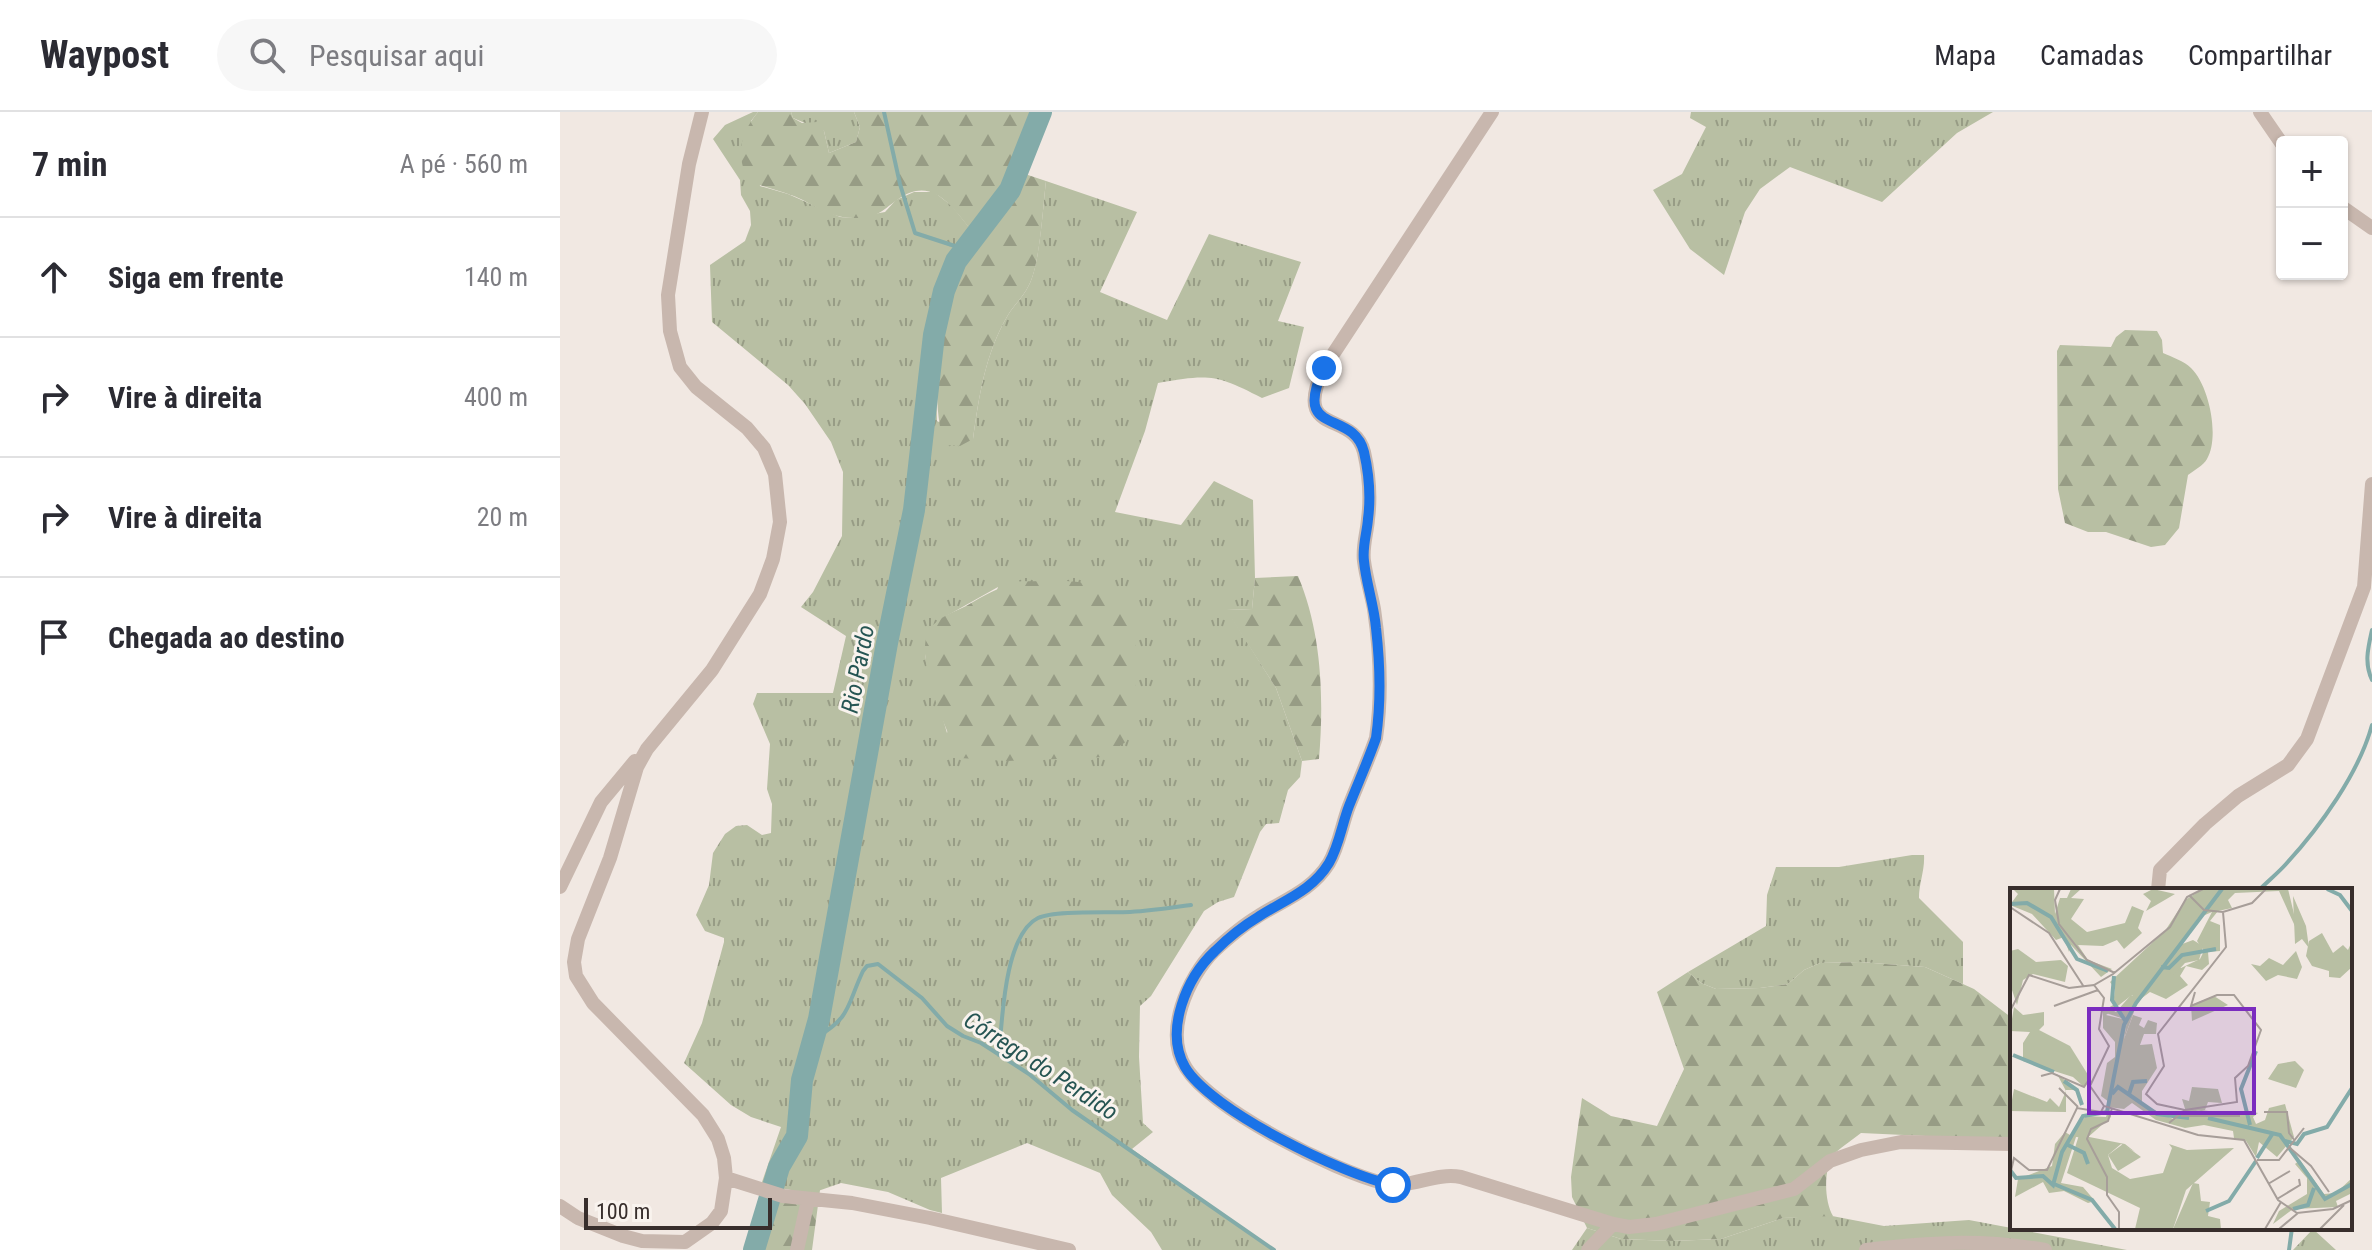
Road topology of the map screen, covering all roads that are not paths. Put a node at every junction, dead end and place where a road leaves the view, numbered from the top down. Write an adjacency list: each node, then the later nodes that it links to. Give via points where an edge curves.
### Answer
1 (702, 112): 8 (street, via 668,295 670,331 680,367 696,387 764,448 775,474 780,522 760,594 712,670)
2 (1492, 112): 15 (street, via 1315,387 1315,407 1321,416 1362,443 1367,463 1364,559 1377,630 1376,738 1329,863 1309,887 1258,916 1213,952 1181,1003 1179,1046 1184,1065 1198,1083 1257,1126 1338,1165 1393,1185 1438,1175 1461,1177)
3 (2260, 112): 4 (street)
4 (2276, 136)
5 (2343, 208): 6 (street)
6 (2372, 228)
7 (2372, 484): 10 (street, via 2364,587 2307,739 2288,765 2205,824 2160,870)
8 (647, 749): 9 (street, via 601,802); 12 (street, via 578,939 576,976 593,1003 703,1115 718,1139)
9 (560, 887)
10 (2158, 888)
11 (2010, 1144): 15 (street, via 1901,1142 1861,1150 1830,1161 1794,1189 1656,1224)
12 (726, 1178): 13 (street); 14 (street, via 721,1211 685,1242 623,1236)
13 (808, 1200): 16 (street); 17 (street, via 852,1203)
14 (560, 1206)
15 (1613, 1224): 18 (street)
16 (797, 1250)
17 (1069, 1250)
18 (1588, 1250)
19 (1866, 1250): 20 (street, via 1968,1241)
20 (2045, 1250)

